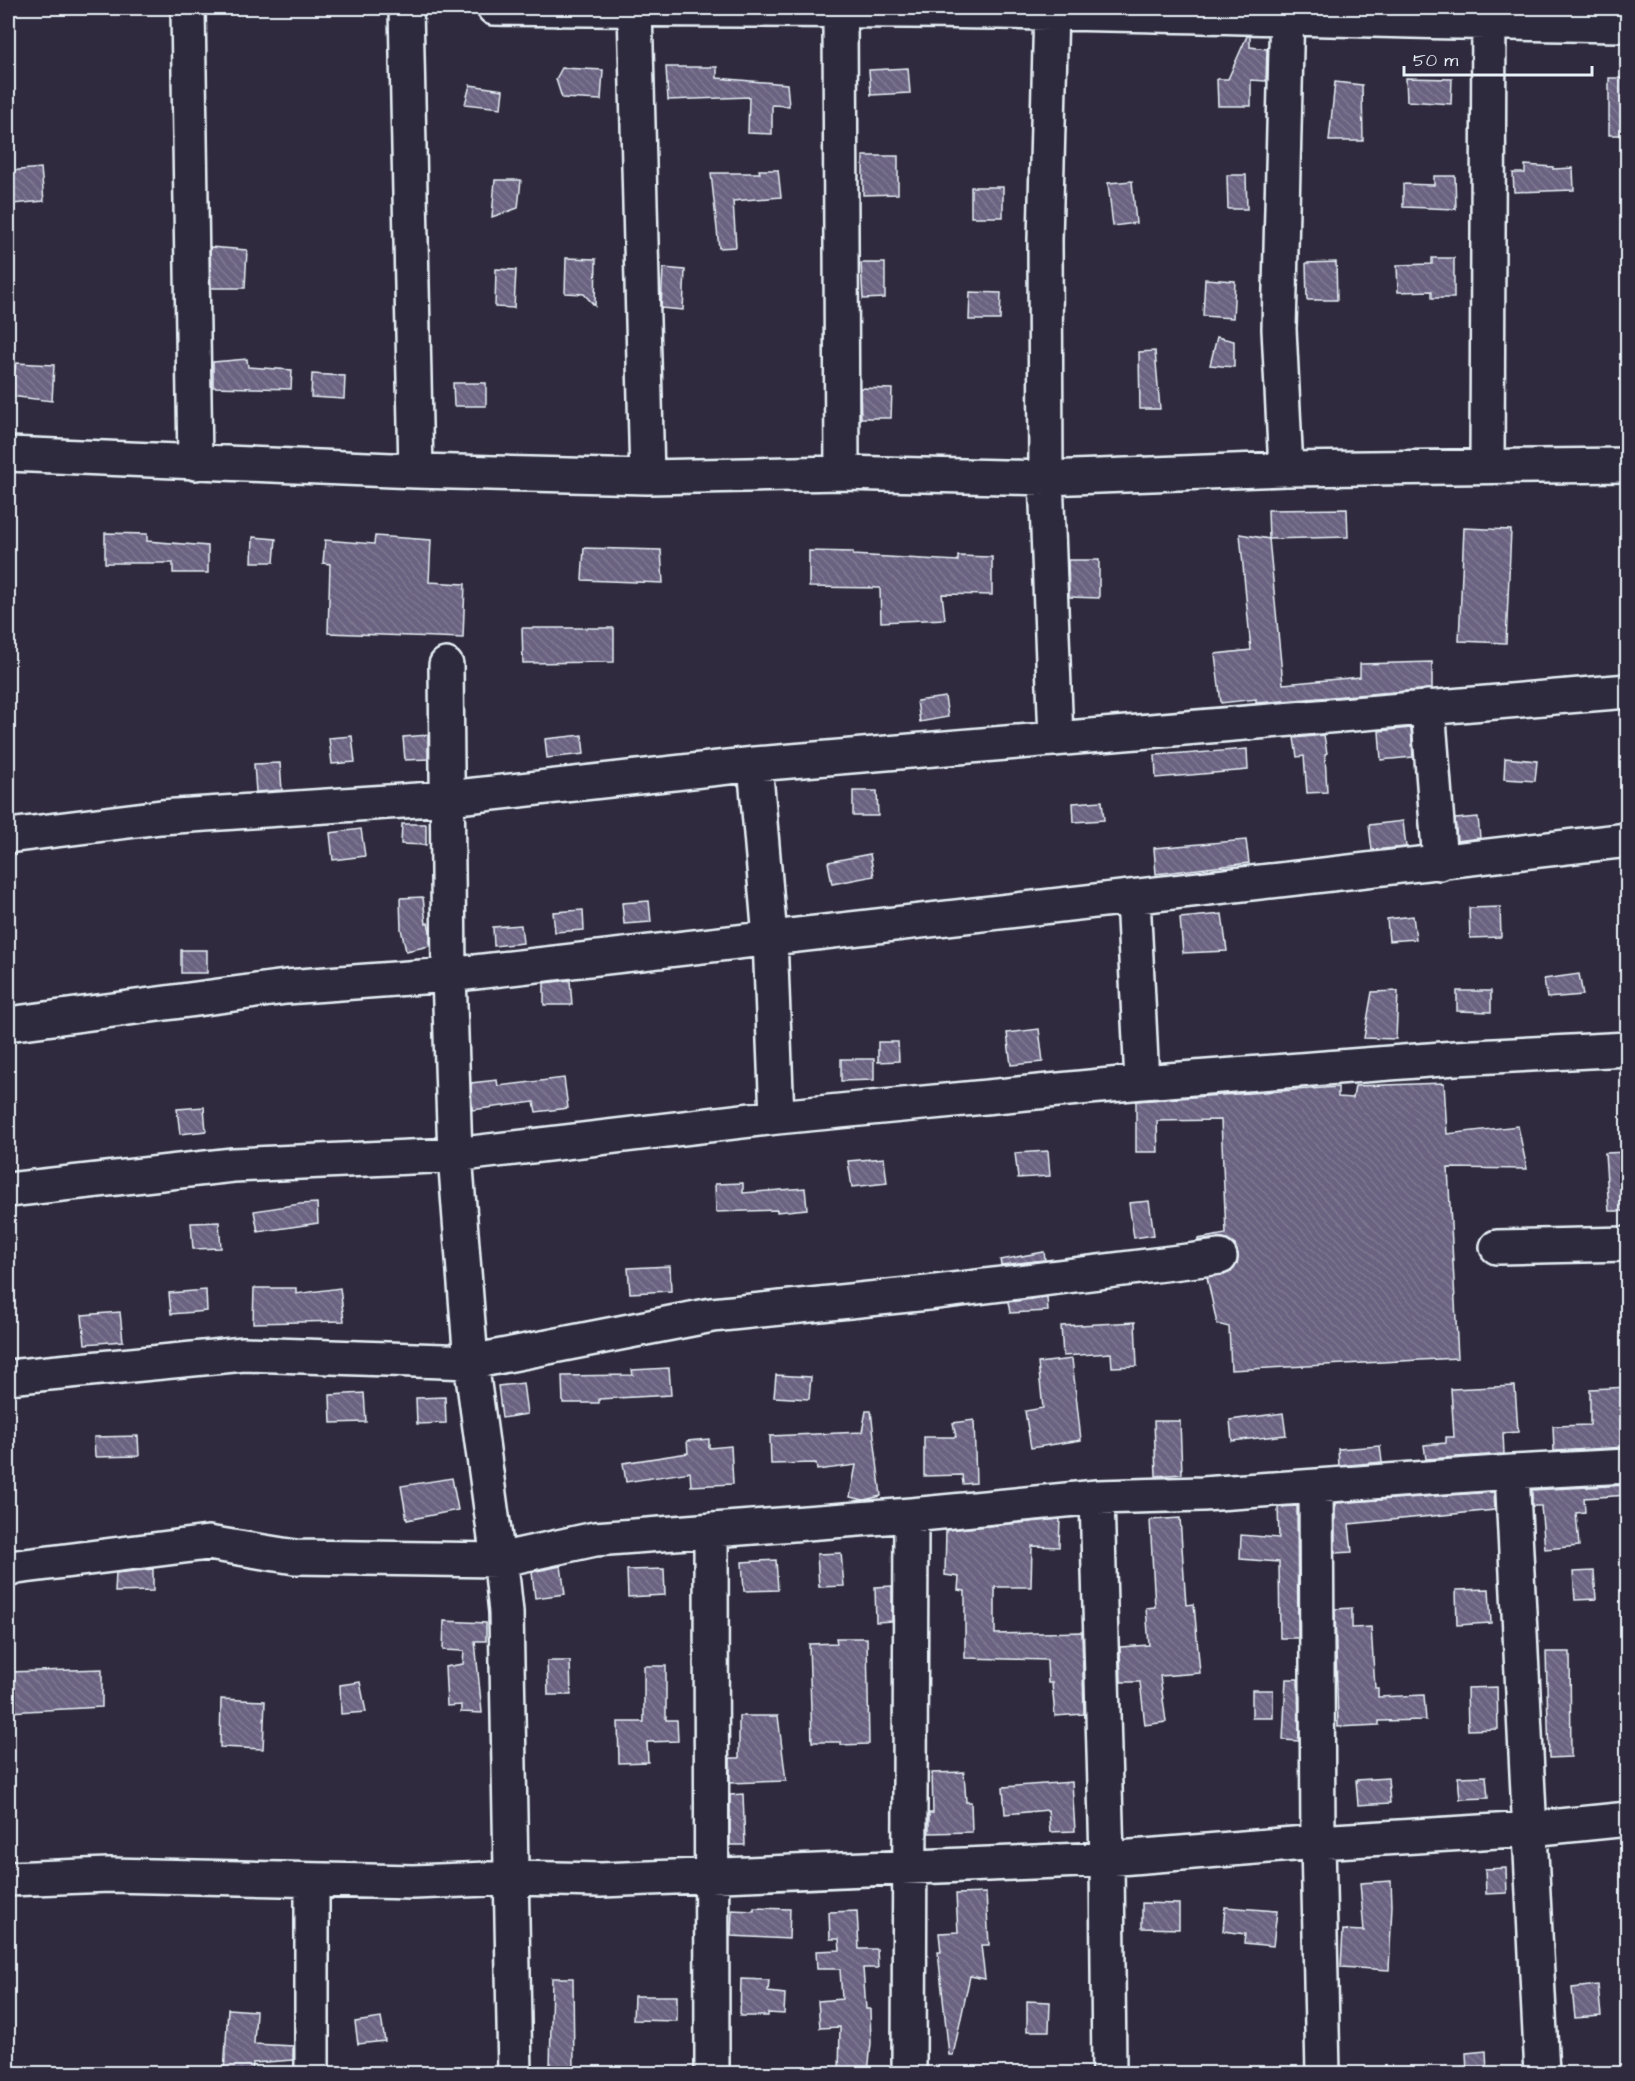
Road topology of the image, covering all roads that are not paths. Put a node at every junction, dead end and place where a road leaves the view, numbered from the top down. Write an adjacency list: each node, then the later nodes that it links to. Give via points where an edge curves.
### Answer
1 (188, 8): 11 (street)
2 (406, 8): 15 (street)
3 (494, 8): 4 (street)
4 (635, 9): 6 (street); 17 (street)
5 (1050, 10): 6 (street); 7 (street); 18 (street, via 1045,240)
6 (840, 11): 16 (street)
7 (1287, 13): 8 (street); 14 (street, via 1279,329)
8 (1489, 16): 9 (street); 13 (street)
9 (1628, 25)
10 (8, 454): 11 (street)
11 (195, 463): 15 (street)
12 (1628, 465): 13 (street)
13 (1487, 466): 14 (street)
14 (1286, 469): 18 (street)
15 (416, 471): 17 (street)
16 (842, 473): 17 (street); 18 (street)
17 (647, 477)
18 (1046, 478): 22 (street)
19 (446, 665): 24 (street)
20 (1628, 691): 21 (street)
21 (1428, 707): 22 (street); 27 (street)
22 (1056, 739): 23 (street)
23 (755, 764): 24 (street); 29 (street)
24 (448, 798): 25 (street, via 161,817); 30 (street)
25 (8, 836)
26 (1628, 840): 27 (street)
27 (1440, 862): 28 (street)
28 (1133, 897): 29 (street); 33 (street)
29 (770, 938): 30 (street); 34 (street)
30 (449, 975): 31 (street, via 286,987); 35 (street)
31 (8, 1024)
32 (1628, 1049): 33 (street)
33 (1142, 1082): 34 (street)
34 (777, 1117): 35 (street)
35 (456, 1155): 36 (street, via 233,1165); 40 (street)
36 (8, 1190)
37 (1628, 1244): 38 (street)
38 (1497, 1247)
39 (1220, 1257): 40 (street, via 712,1315)
40 (471, 1362): 41 (street, via 244,1354); 48 (street)
41 (8, 1377)
42 (1628, 1466): 43 (street)
43 (1512, 1472): 44 (street); 51 (street)
44 (1316, 1486): 45 (street); 52 (street)
45 (1097, 1497): 46 (street); 53 (street)
46 (911, 1515): 47 (street); 54 (street)
47 (711, 1530): 48 (street, via 595,1539); 55 (street)
48 (498, 1560): 49 (street, via 295,1557 208,1543); 56 (street, via 506,1612)
49 (8, 1570)
50 (1628, 1820): 51 (street)
51 (1530, 1829): 52 (street); 65 (street)
52 (1318, 1842): 53 (street); 64 (street)
53 (1107, 1859): 54 (street); 63 (street)
54 (909, 1868): 55 (street); 62 (street)
55 (711, 1875): 56 (street, via 601,1880); 61 (street)
56 (512, 1878): 58 (street, via 414,1882); 60 (street)
57 (8, 1879): 58 (street, via 109,1875)
58 (312, 1880): 59 (street)
59 (312, 2073)
60 (515, 2073)
61 (712, 2073)
62 (909, 2073)
63 (1109, 2073)
64 (1323, 2073)
65 (1542, 2073)

